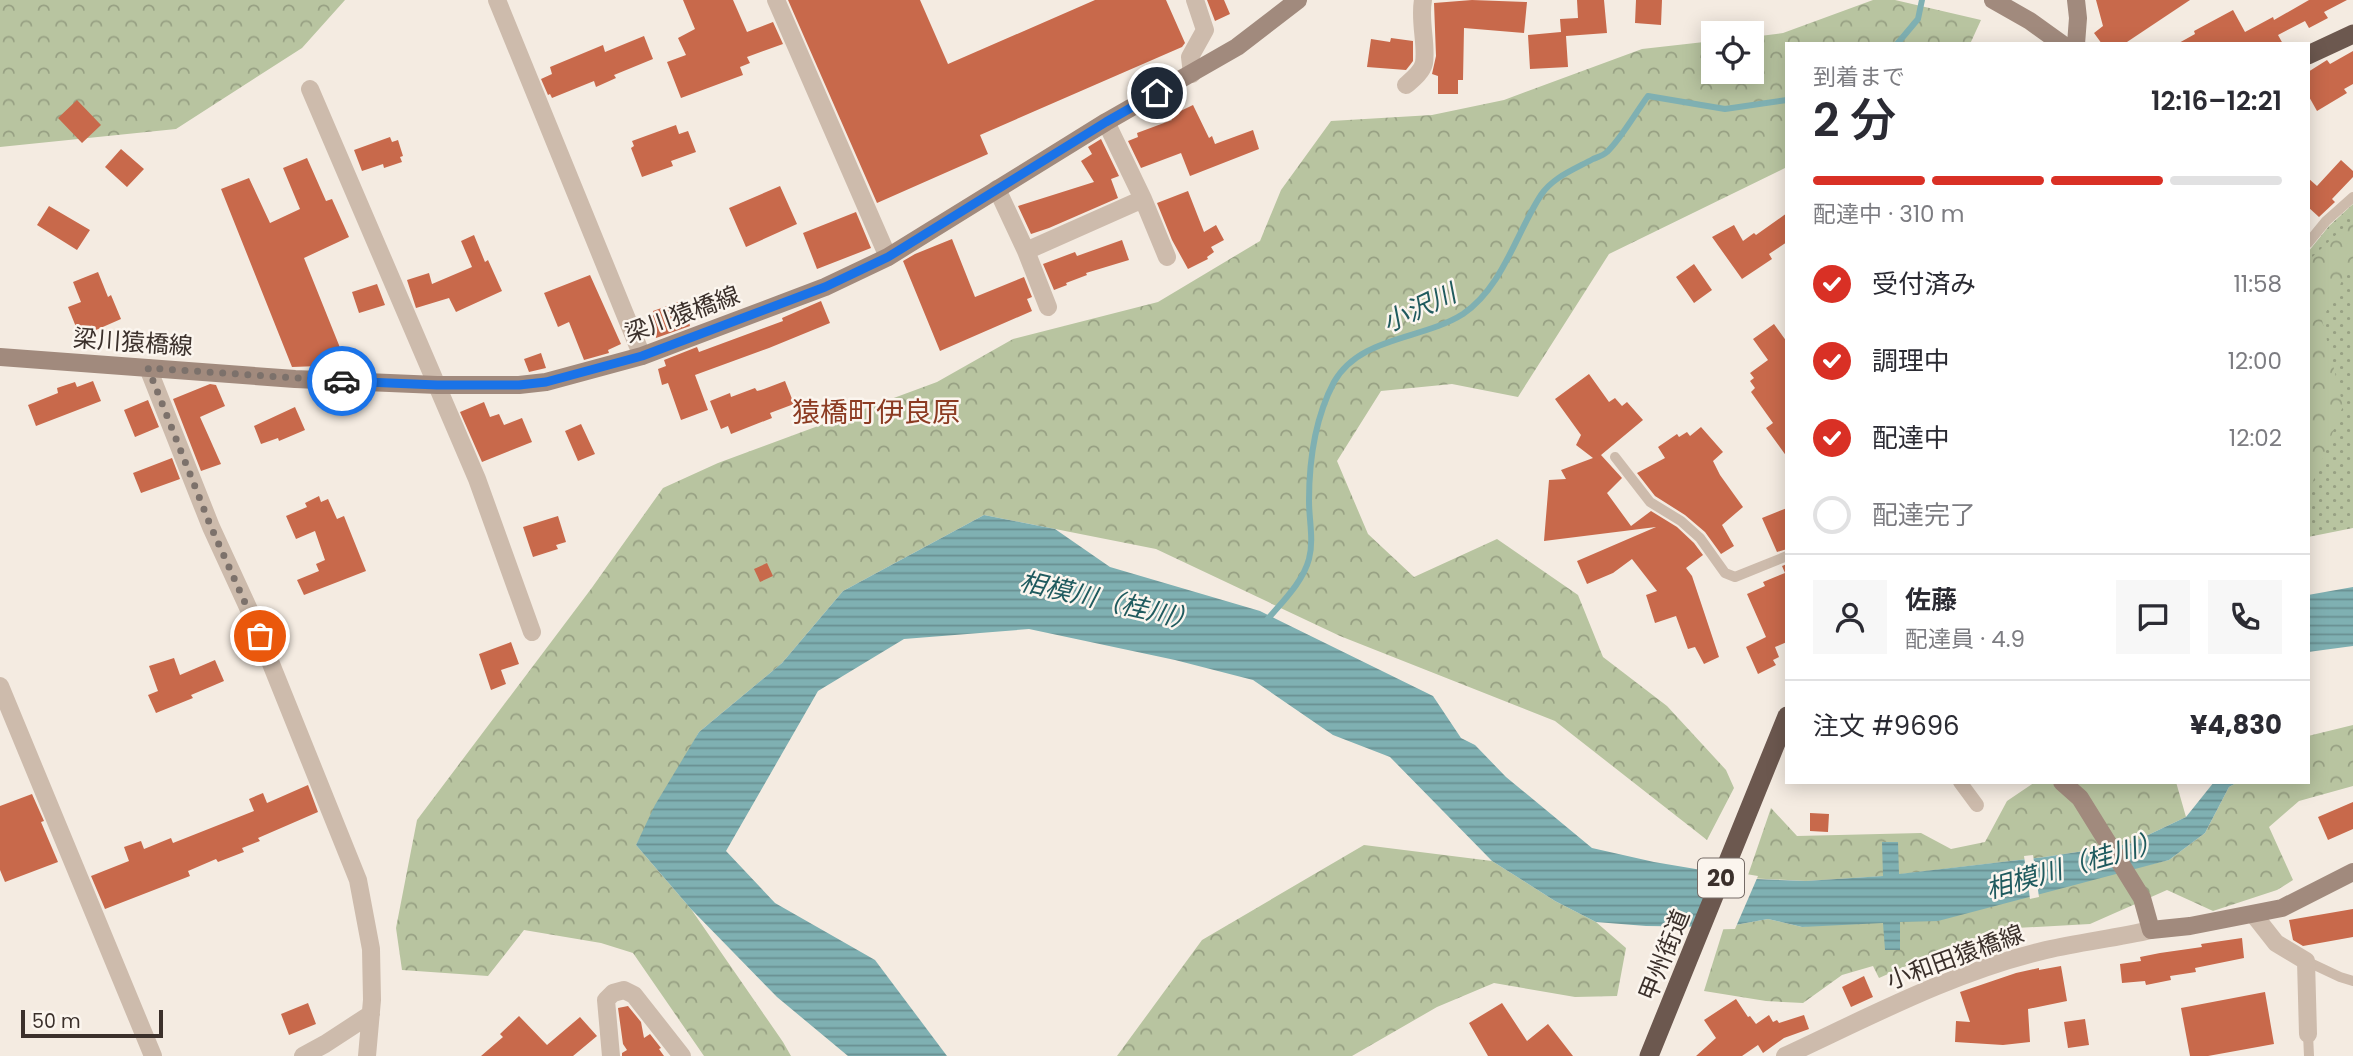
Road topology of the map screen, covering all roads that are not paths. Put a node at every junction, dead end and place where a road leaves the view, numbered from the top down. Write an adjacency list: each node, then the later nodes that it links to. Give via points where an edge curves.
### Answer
1 (497, 0): 24 (street)
2 (776, 0): 21 (street)
3 (1195, 0): 12 (street, via 1205,30 1190,57)
4 (1298, 0): 12 (main road, 梁川猿橋線, via 1237,47)
5 (1423, 0): 13 (street, via 1424,64)
6 (1993, 0): 9 (main road)
7 (2076, 0): 10 (main road)
8 (2353, 34): 11 (highway)
9 (2059, 42)
10 (2076, 42)
11 (2310, 54)
12 (1192, 74): 15 (main road, 梁川猿橋線)
13 (1406, 85)
14 (310, 89): 27 (street)
15 (1106, 122): 16 (main road, 梁川猿橋線); 18 (street)
16 (997, 189): 20 (street); 21 (main road, 梁川猿橋線)
17 (2353, 197): 19 (lane)
18 (1143, 199): 20 (street); 22 (street)
19 (2310, 241)
20 (1026, 251): 23 (street)
21 (888, 257): 24 (main road, 梁川猿橋線, via 825,287)
22 (1167, 257)
23 (1048, 307)
24 (642, 356): 27 (main road, 梁川猿橋線, via 546,382)
25 (0, 357): 26 (main road, 梁川猿橋線)
26 (148, 368): 27 (main road, 梁川猿橋線); 41 (street, via 358,880 371,949)
27 (437, 385): 30 (street, via 477,478)
28 (1615, 457): 29 (lane, via 1650,502 1700,538 1725,573 1735,577)
29 (1785, 557)
30 (532, 632)
31 (0, 686): 43 (street)
32 (1785, 721): 49 (highway, 甲州街道 / 20)
33 (1962, 784): 35 (street)
34 (2064, 784): 38 (main road, via 2080,798 2142,898)
35 (1978, 806)
36 (2353, 872): 37 (main road, 小和田猿橋線, via 2282,908)
37 (2254, 915): 38 (main road, 小和田猿橋線); 39 (street, via 2276,943)
38 (2151, 930): 50 (street, 小和田猿橋線, via 2046,950 1992,966)
39 (2306, 961): 40 (lane); 42 (street)
40 (2353, 981)
41 (371, 1014): 44 (street); 45 (street)
42 (2308, 1034): 51 (lane)
43 (153, 1056)
44 (303, 1056)
45 (367, 1056)
46 (596, 1056): 47 (street, via 603,1050)
47 (610, 1056): 48 (street, via 606,1000 624,990 634,995)
48 (682, 1056)
49 (1649, 1056)
50 (1785, 1056)
51 (2309, 1056)

